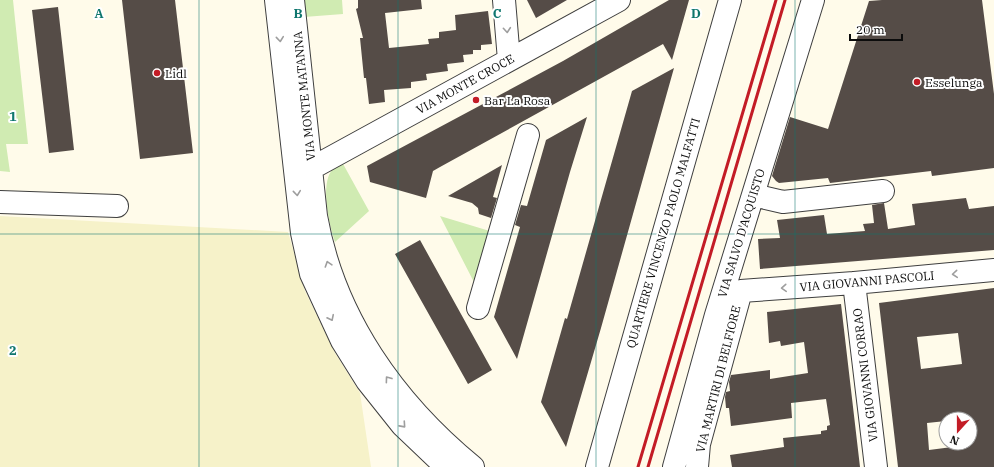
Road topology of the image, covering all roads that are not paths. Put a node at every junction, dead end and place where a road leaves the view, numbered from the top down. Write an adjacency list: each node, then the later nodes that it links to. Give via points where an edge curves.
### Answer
1 (276, 0): 18 (street, VIA MONTE MATANNA, one-way to 18, via 304,247 311,274 356,365 379,398)
2 (293, 0): 9 (street, VIA MONTE MATANNA)
3 (504, 0): 7 (street, one-way to 7)
4 (619, 0): 7 (street, VIA MONTE CROCE)
5 (730, 0): 20 (street, QUARTIERE VINCENZO PAOLO MALFATTI)
6 (813, 0): 11 (street, VIA SALVO D'ACQUISTO)
7 (509, 60): 9 (street, VIA MONTE CROCE)
8 (528, 135): 17 (street)
9 (312, 168): 19 (street, VIA MONTE MATANNA, one-way to 9, via 433,432 408,404 378,366 360,336 342,302 324,250 316,216)
10 (883, 190): 11 (street, via 783,202)
11 (753, 195): 21 (street, VIA SALVO D'ACQUISTO, via 716,315)
12 (0, 202): 13 (street)
13 (117, 206)
14 (994, 270): 15 (street, VIA GIOVANNI PASCOLI, one-way to 15)
15 (854, 283): 16 (street, VIA GIOVANNI PASCOLI, one-way to 16); 23 (street, VIA GIOVANNI CORRAO)
16 (741, 291): 22 (street, VIA MARTIRI DI BELFIORE, via 699,444)
17 (478, 308)
18 (446, 467)
19 (474, 467)
20 (597, 467)
21 (674, 467)
22 (697, 467)
23 (876, 467)

